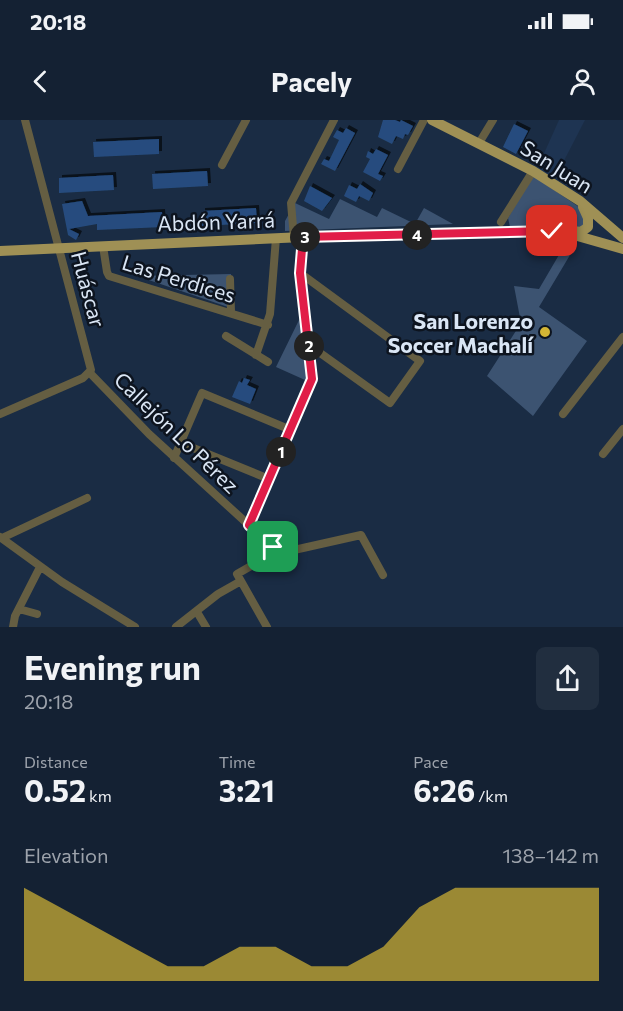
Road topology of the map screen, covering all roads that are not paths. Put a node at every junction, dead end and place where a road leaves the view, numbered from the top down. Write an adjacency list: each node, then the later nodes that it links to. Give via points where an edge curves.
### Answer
1 (25, 120): 18 (street, Huáscar)
2 (246, 120): 8 (street)
3 (334, 120): 15 (street, via 291,202)
4 (424, 120): 9 (street)
5 (432, 120): 7 (main road, San Juan)
6 (493, 120): 7 (street)
7 (479, 143): 10 (main road, San Juan)
8 (222, 165)
9 (398, 169)
10 (532, 171): 11 (main road, San Juan); 12 (street)
11 (580, 201): 13 (main road, via 588,227); 16 (main road, San Juan)
12 (501, 222)
13 (567, 233): 15 (main road, Abdón Yarrá); 19 (main road, Abdón Yarrá)
14 (276, 238): 15 (main road, Abdón Yarrá); 17 (main road, Abdón Yarrá); 24 (street)
15 (298, 238): 21 (street)
16 (623, 238)
17 (103, 246): 18 (main road, Abdón Yarrá); 23 (street, Las Perdices, via 109,276)
18 (59, 248): 20 (main road, Abdón Yarrá); 30 (street, Huáscar)
19 (623, 249)
20 (0, 251)
21 (300, 273): 27 (street); 27 (street, via 420,362 390,403)
22 (230, 279): 23 (street)
23 (231, 312): 24 (street, Las Perdices)
24 (268, 325): 28 (street)
25 (226, 336): 28 (street)
26 (623, 337): 32 (street)
27 (309, 345): 34 (street, via 312,379)
28 (256, 355): 29 (street)
29 (268, 362)
30 (90, 372): 31 (street); 37 (street, Callejón Lo Pérez)
31 (0, 414)
32 (563, 414)
33 (623, 429): 36 (street)
34 (291, 430): 35 (street, via 202,393); 38 (street)
35 (181, 443): 37 (street); 38 (street)
36 (603, 454)
37 (174, 458): 40 (street, Callejón Lo Pérez)
38 (269, 479): 40 (street)
39 (87, 498): 41 (street)
40 (249, 525): 42 (street, Callejón Lo Pérez)
41 (1, 538): 43 (street)
42 (282, 551): 44 (street, via 361,535); 45 (street, via 237,574)
43 (40, 567): 46 (street); 50 (street)
44 (382, 575)
45 (241, 581): 47 (street); 53 (street)
46 (19, 609): 48 (street); 49 (street)
47 (197, 612): 51 (street); 52 (street)
48 (37, 614)
49 (13, 627)
50 (135, 627)
51 (176, 627)
52 (206, 627)
53 (267, 627)

